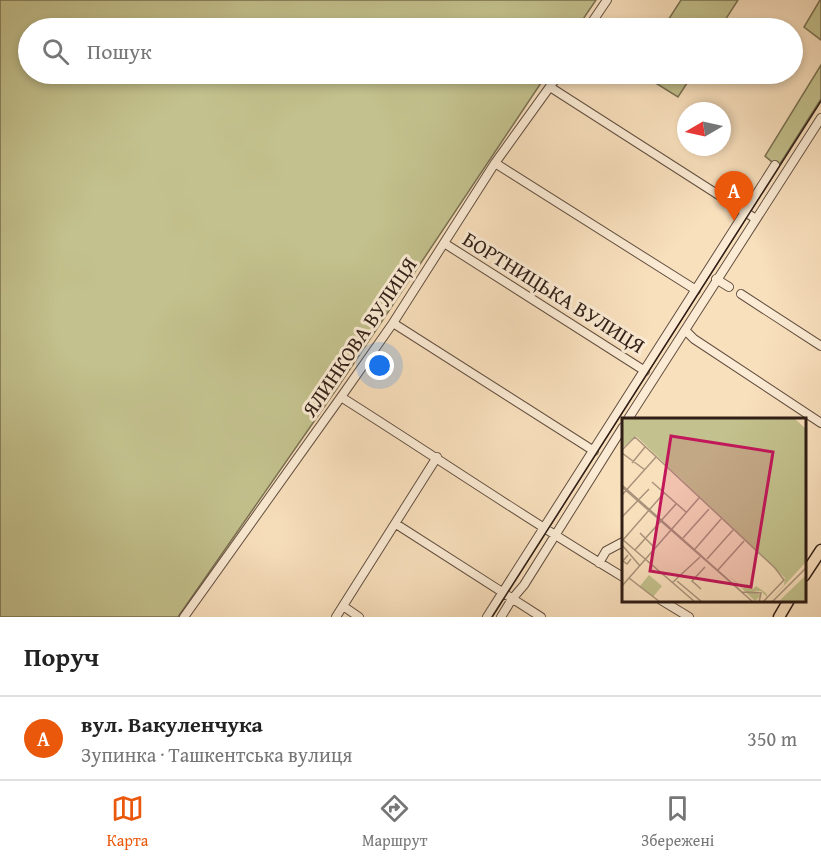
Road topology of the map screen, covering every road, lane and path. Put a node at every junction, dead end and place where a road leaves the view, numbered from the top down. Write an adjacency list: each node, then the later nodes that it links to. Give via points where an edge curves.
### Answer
1 (607, 0): 2 (street)
2 (595, 18)
3 (552, 84): 4 (street, ЯЛИНКОВА ВУЛИЦЯ)
4 (550, 87): 6 (street, ЯЛИНКОВА ВУЛИЦЯ); 8 (street)
5 (821, 118): 9 (street)
6 (495, 163): 10 (street, ЯЛИНКОВА ВУЛИЦЯ); 13 (street)
7 (775, 165): 8 (street)
8 (745, 212): 9 (street); 13 (street)
9 (756, 219): 11 (street)
10 (444, 243): 15 (street, ЯЛИНКОВА ВУЛИЦЯ); 18 (street, БОРТНИЦЬКА ВУЛИЦЯ)
11 (716, 279): 12 (street); 16 (street)
12 (729, 286)
13 (696, 291): 18 (street)
14 (741, 294): 17 (street)
15 (393, 323): 19 (street, ЯЛИНКОВА ВУЛИЦЯ); 23 (street)
16 (685, 330): 20 (street); 21 (street)
17 (821, 346)
18 (645, 371): 23 (street)
19 (341, 397): 24 (street); 39 (street, ЯЛИНКОВА ВУЛИЦЯ)
20 (629, 418)
21 (821, 423)
22 (622, 429): 27 (street)
23 (594, 451): 26 (street)
24 (437, 457): 25 (street); 26 (street)
25 (396, 524): 33 (street); 37 (street)
26 (544, 529): 27 (street); 33 (street)
27 (554, 536): 30 (street); 34 (street, via 525,585)
28 (622, 543): 30 (street, via 606,551)
29 (821, 550): 31 (main road)
30 (599, 563): 32 (street)
31 (806, 573)
32 (622, 576)
33 (503, 592): 34 (street); 42 (street)
34 (512, 599): 43 (street); 44 (street)
35 (664, 602): 38 (street)
36 (788, 602): 47 (main road)
37 (343, 606): 40 (street); 41 (street)
38 (676, 609): 45 (street); 46 (street)
39 (184, 617)
40 (336, 617)
41 (359, 617)
42 (487, 617)
43 (501, 617)
44 (541, 617)
45 (669, 617)
46 (689, 617)
47 (779, 617)

